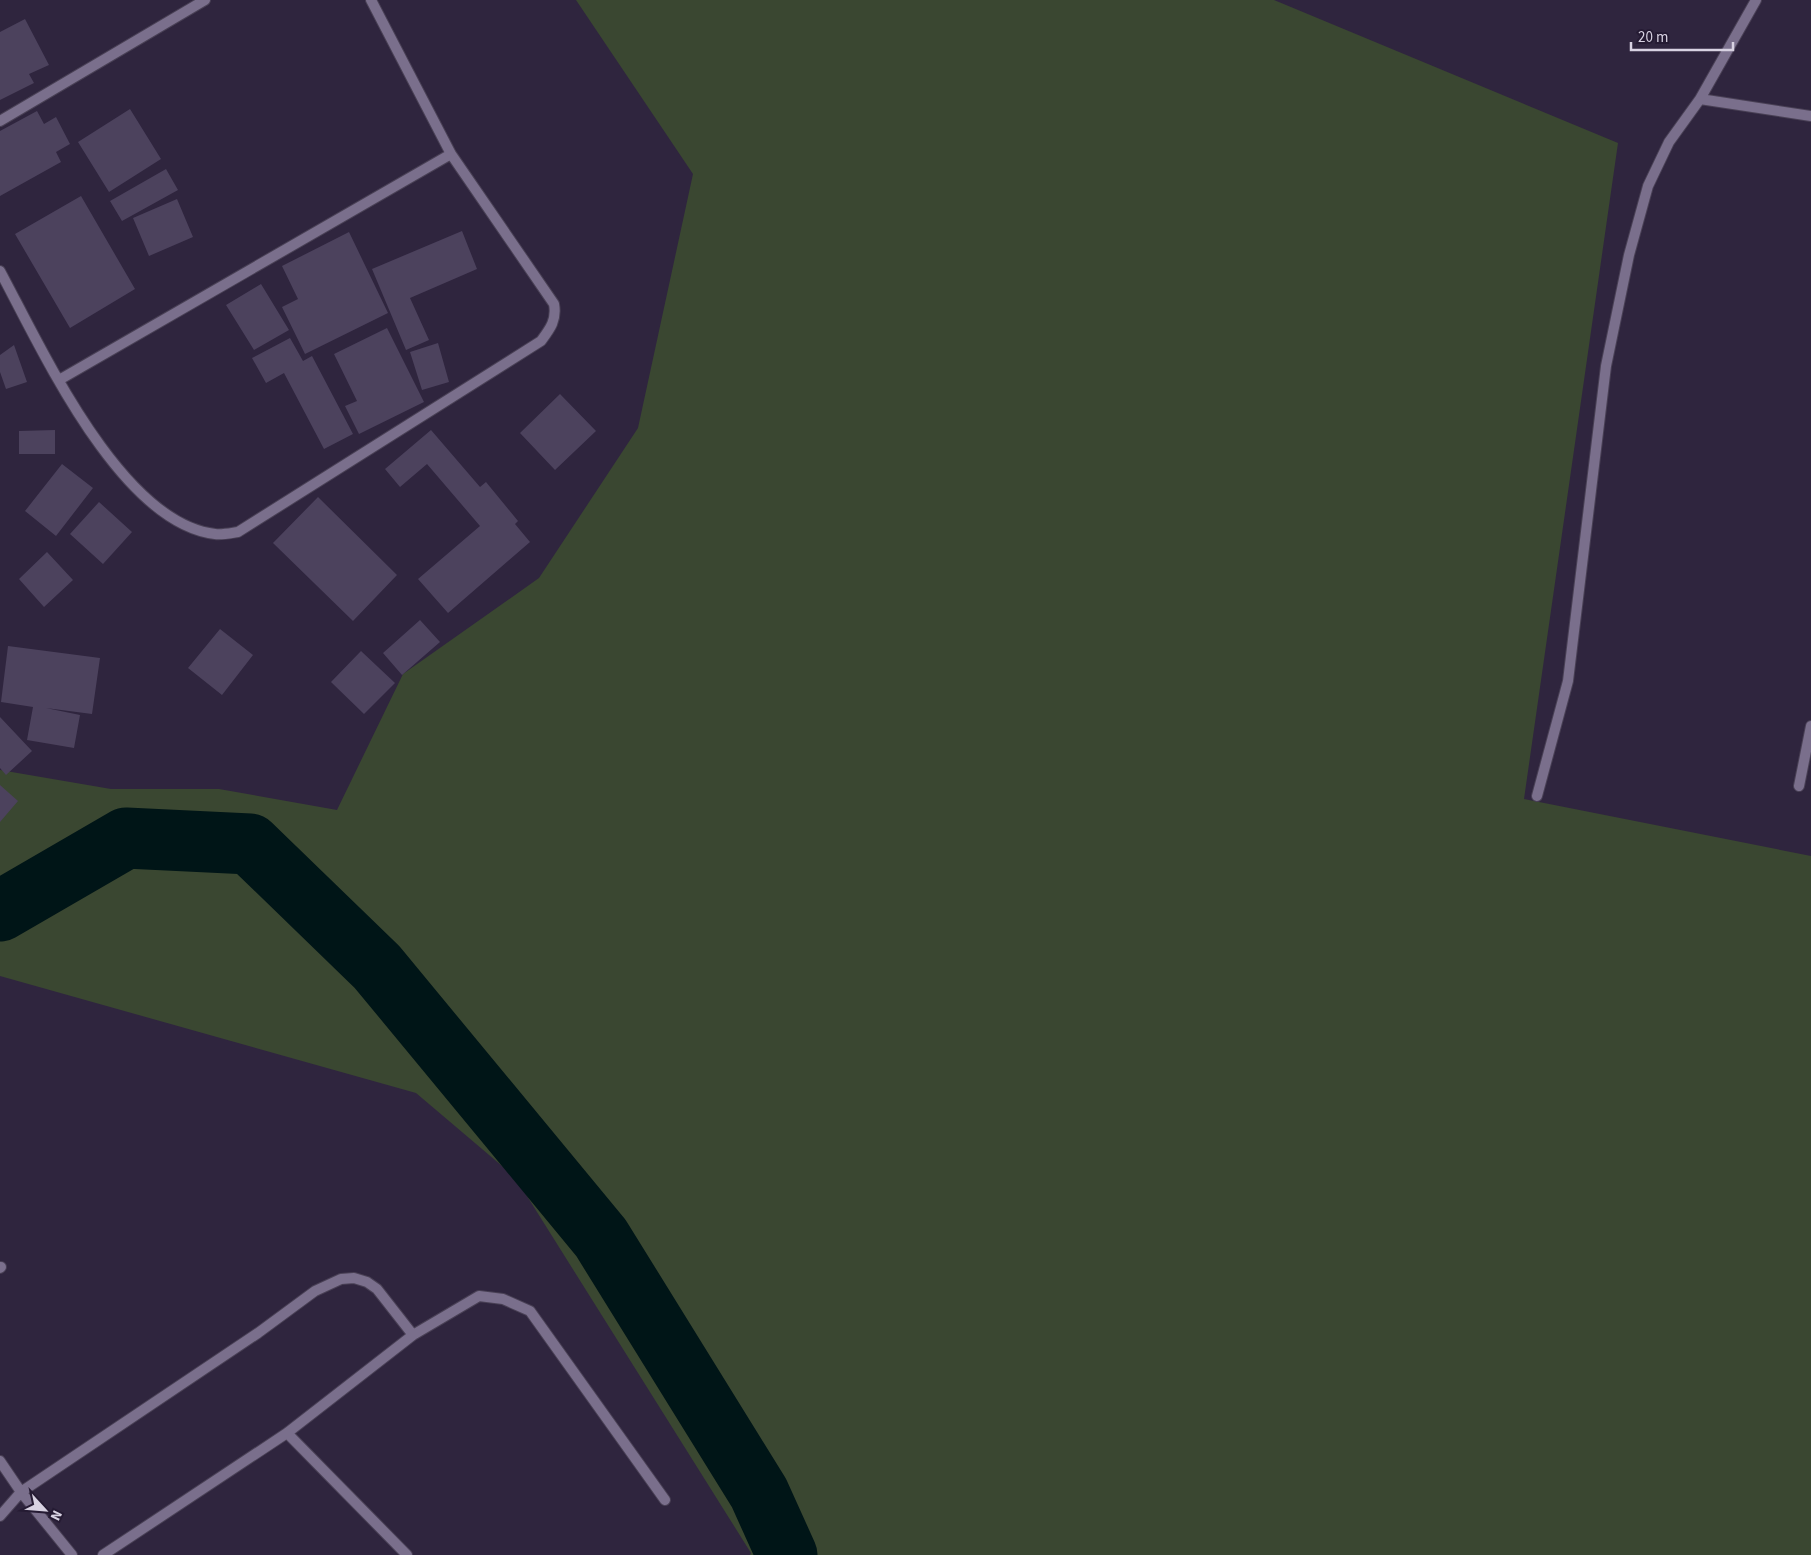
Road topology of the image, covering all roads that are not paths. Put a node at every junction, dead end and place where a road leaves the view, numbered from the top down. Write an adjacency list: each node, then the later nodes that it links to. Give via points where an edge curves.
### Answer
1 (205, 0): 6 (street)
2 (371, 0): 7 (street)
3 (1756, 0): 4 (street)
4 (1700, 99): 5 (street); 12 (street, via 1669,142 1648,186 1629,254 1606,366 1568,681)
5 (1811, 116)
6 (0, 122)
7 (451, 154): 9 (street); 9 (street, via 554,304 556,312 549,331 540,341 238,532 216,534 202,531 161,511 145,498 90,432)
8 (0, 271): 9 (street)
9 (59, 380)
10 (1811, 726): 11 (street)
11 (1799, 786)
12 (1537, 796)
13 (413, 1335): 14 (street); 16 (street, via 377,1289 354,1278 341,1279 315,1291 258,1333); 17 (street, via 479,1296 503,1298 530,1311)
14 (287, 1433): 20 (street); 21 (street)
15 (0, 1461): 16 (street)
16 (21, 1492): 18 (street); 19 (street)
17 (665, 1500)
18 (0, 1516)
19 (72, 1555)
20 (103, 1555)
21 (407, 1555)

